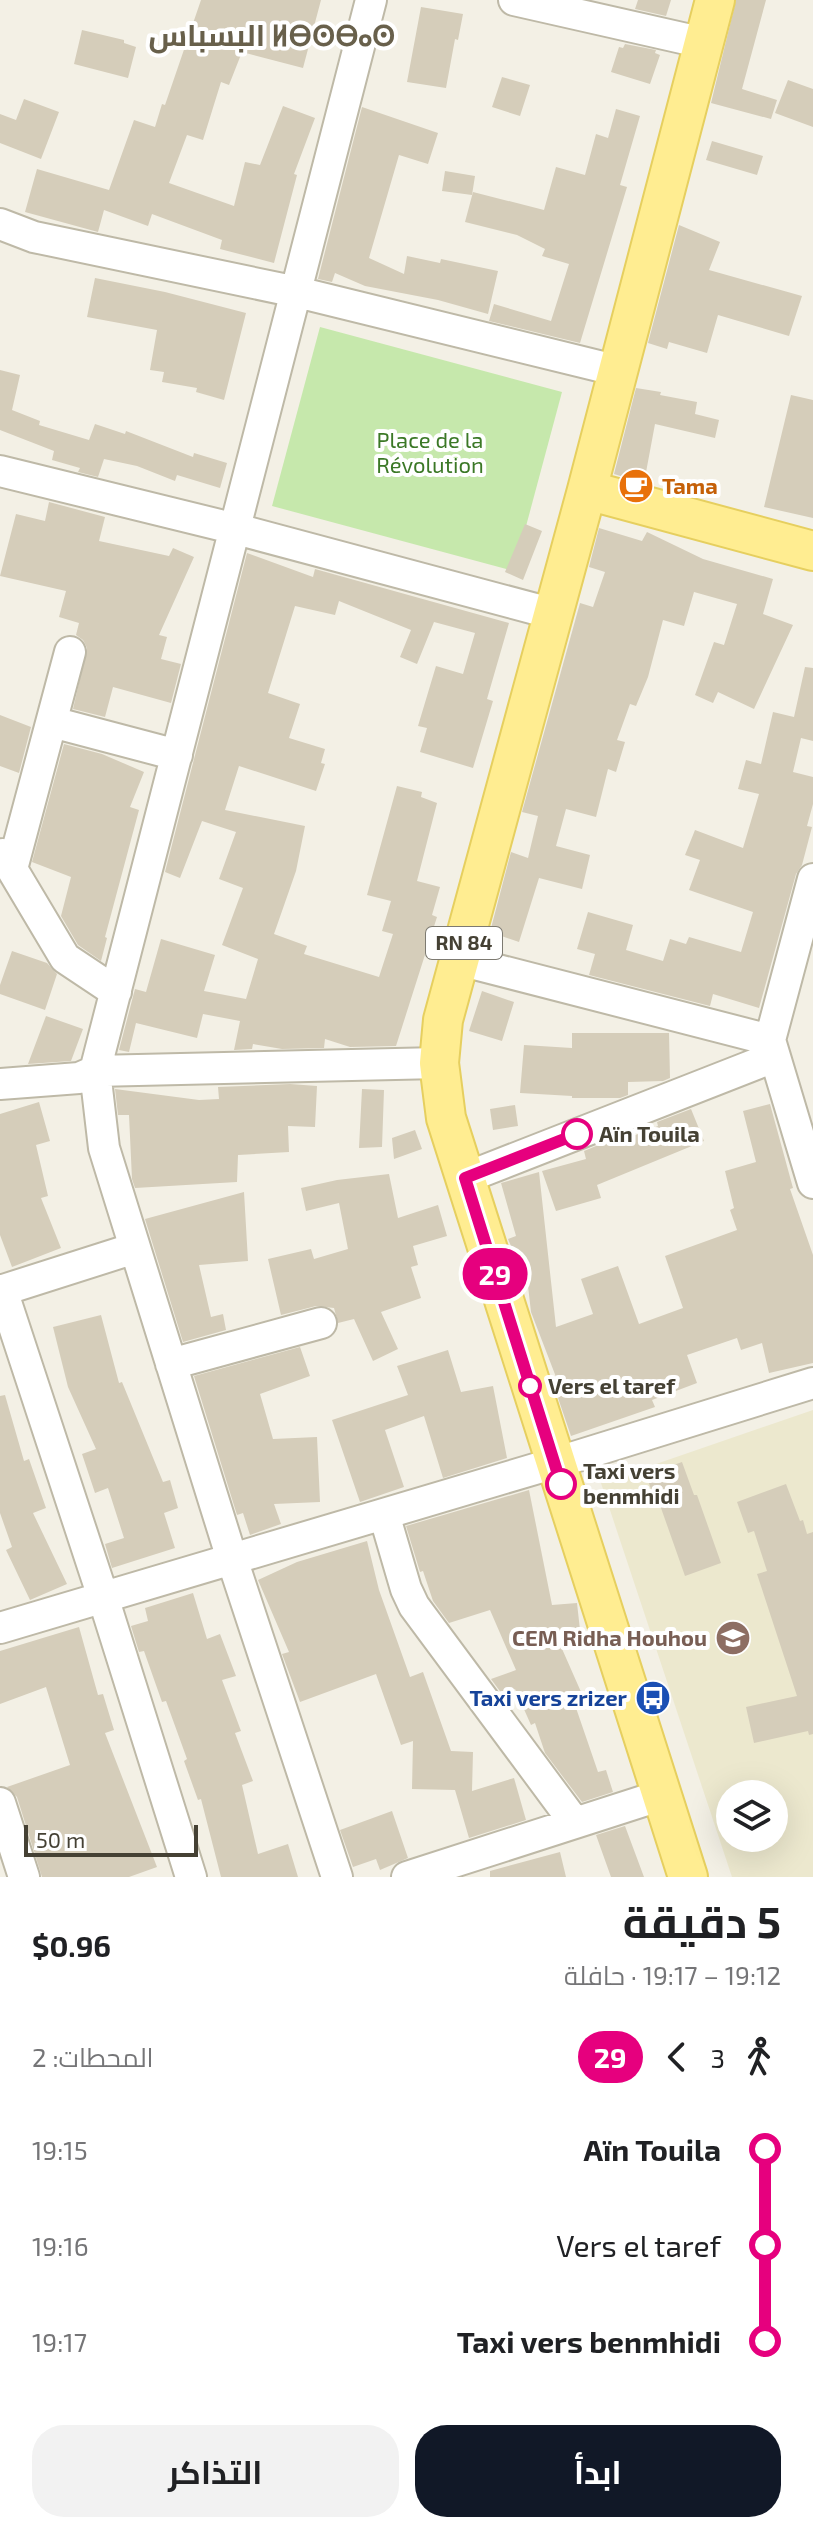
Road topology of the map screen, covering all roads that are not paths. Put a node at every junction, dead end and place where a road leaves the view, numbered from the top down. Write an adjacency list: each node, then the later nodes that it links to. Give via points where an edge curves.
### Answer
1 (371, 0): 6 (street)
2 (514, 0): 4 (street)
3 (715, 0): 4 (main road, RN 84)
4 (704, 43): 7 (main road, RN 84)
5 (0, 224): 6 (street, via 34,237)
6 (297, 292): 7 (street); 10 (street)
7 (619, 371): 9 (main road, RN 84)
8 (0, 471): 10 (street)
9 (587, 490): 11 (main road); 12 (main road, RN 84)
10 (236, 529): 12 (street); 15 (street)
11 (813, 551)
12 (554, 614): 18 (main road, RN 84)
13 (70, 652): 14 (street)
14 (52, 722): 15 (street); 16 (street)
15 (177, 755): 19 (street)
16 (6, 859): 19 (street, via 65,958)
17 (812, 890): 20 (street)
18 (459, 960): 20 (street); 21 (main road, RN 84, via 443,1020)
19 (116, 992): 22 (street)
20 (772, 1049): 24 (street); 25 (street)
21 (439, 1063): 22 (street); 24 (main road, RN 84, via 446,1118)
22 (95, 1071): 23 (street, via 79,1078); 26 (street, via 104,1148)
23 (0, 1084)
24 (465, 1178): 31 (main road, RN 84)
25 (813, 1183)
26 (135, 1248): 27 (street); 29 (street)
27 (1, 1291): 34 (street)
28 (321, 1323): 29 (street)
29 (171, 1364): 33 (street)
30 (813, 1383): 31 (street)
31 (555, 1463): 32 (street); 36 (main road, RN 84)
32 (384, 1514): 33 (street); 38 (street, via 414,1606)
33 (232, 1559): 34 (street); 41 (street)
34 (103, 1597): 35 (street); 40 (street)
35 (0, 1628)
36 (662, 1795): 38 (street); 43 (main road, RN 84)
37 (0, 1803): 39 (street)
38 (575, 1823): 42 (street)
39 (24, 1877)
40 (191, 1877)
41 (337, 1877)
42 (407, 1877)
43 (688, 1877)

